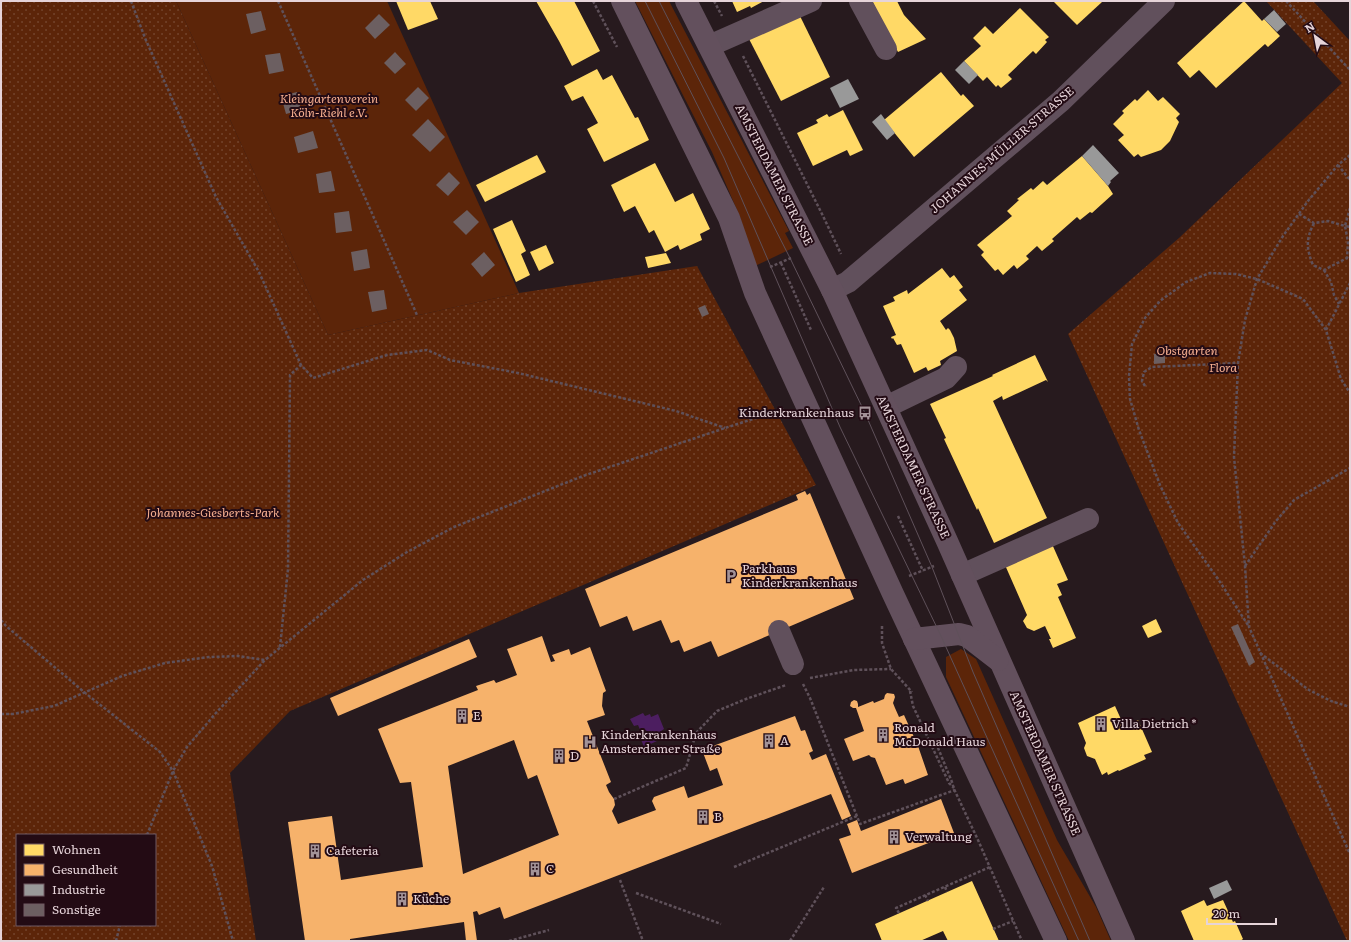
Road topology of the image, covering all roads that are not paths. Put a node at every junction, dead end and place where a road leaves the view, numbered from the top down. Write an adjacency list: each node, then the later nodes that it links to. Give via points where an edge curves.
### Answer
1 (622, 1): 14 (main road, via 730,218 754,293)
2 (686, 1): 6 (main road, AMSTERDAMER STRASSE)
3 (811, 1): 6 (street)
4 (860, 1): 7 (street)
5 (1164, 1): 8 (street, JOHANNES-MÜLLER-STRASSE, via 1061,101)
6 (709, 46): 8 (main road, AMSTERDAMER STRASSE, via 803,232)
7 (886, 49)
8 (840, 286): 10 (main road, AMSTERDAMER STRASSE)
9 (956, 368): 10 (street, via 946,378)
10 (886, 407): 12 (main road, AMSTERDAMER STRASSE)
11 (1088, 518): 12 (street)
12 (962, 575): 15 (main road, AMSTERDAMER STRASSE)
13 (778, 631): 16 (street)
14 (914, 639): 15 (main road, via 959,634 966,636); 17 (main road)
15 (1001, 662): 18 (main road, AMSTERDAMER STRASSE)
16 (797, 672)
17 (1056, 941)
18 (1124, 941)

